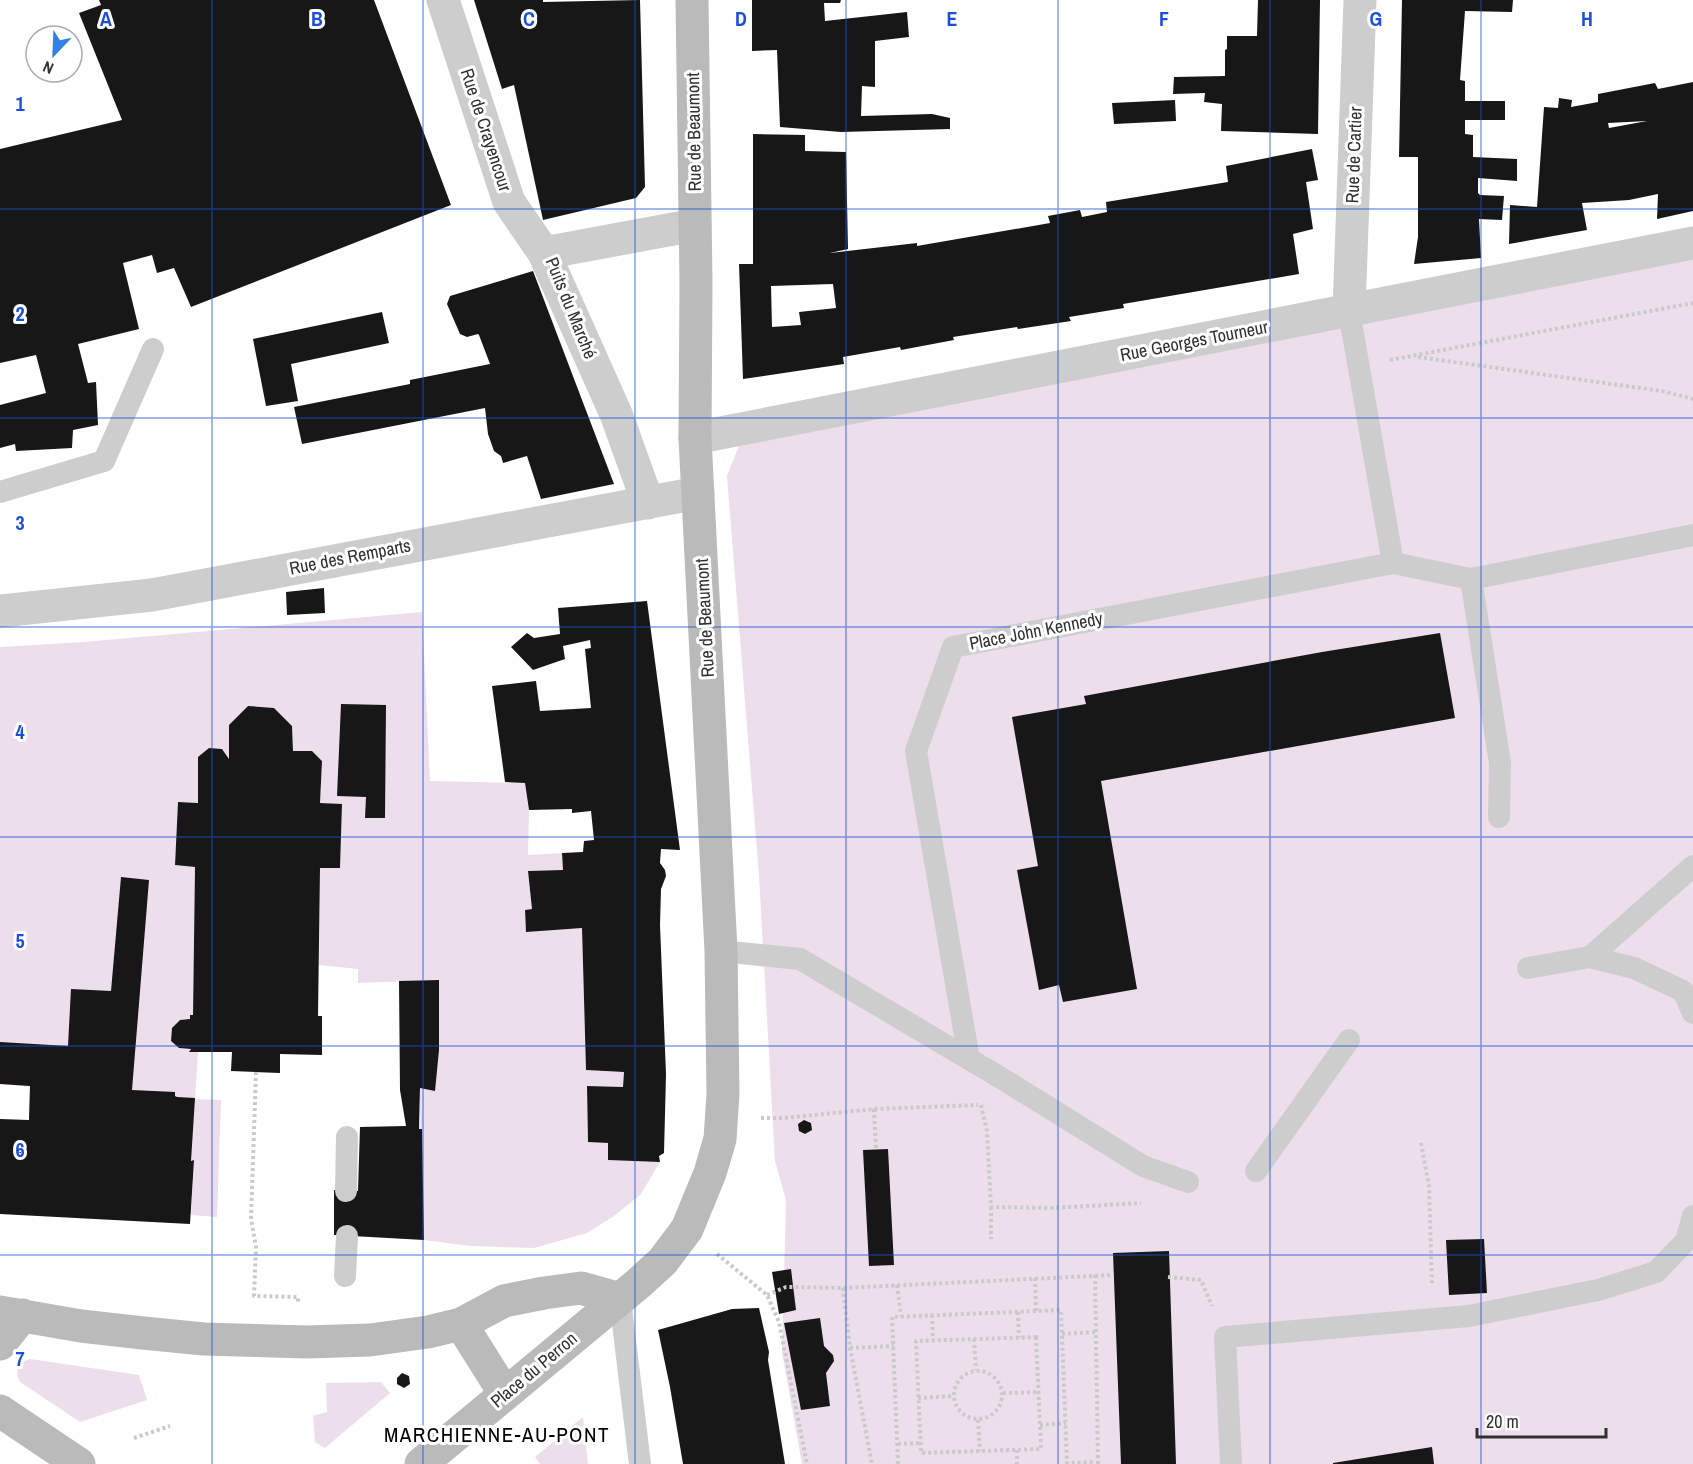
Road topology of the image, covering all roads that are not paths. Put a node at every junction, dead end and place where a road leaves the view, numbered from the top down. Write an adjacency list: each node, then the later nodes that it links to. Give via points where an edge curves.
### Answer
1 (443, 0): 6 (street, Rue de Crayencour, via 509,202)
2 (692, 0): 4 (main road, Rue de Beaumont)
3 (1360, 0): 7 (street, Rue de Cartier)
4 (694, 225): 6 (street, Puits du Marché); 9 (main road, Rue de Beaumont)
5 (1693, 243): 7 (street, Rue Georges Tourneur)
6 (544, 253): 12 (street, Puits du Marché, via 616,414)
7 (1348, 311): 9 (street, Rue Georges Tourneur); 14 (lane)
8 (153, 349): 10 (lane, via 104,460)
9 (694, 438): 11 (main road, Rue de Beaumont)
10 (0, 492)
11 (698, 493): 12 (street, Rue des Remparts); 19 (main road, Rue de Beaumont)
12 (648, 503): 16 (street, Rue des Remparts, via 152,595)
13 (1693, 535): 15 (lane)
14 (1393, 563): 15 (lane, Place John Kennedy); 25 (lane, Place John Kennedy, via 953,647 916,751)
15 (1471, 579): 17 (lane, via 1500,764)
16 (0, 611)
17 (1498, 817)
18 (1693, 866): 20 (lane)
19 (721, 951): 25 (lane, via 800,959); 31 (main road, Rue de Beaumont, via 720,1139)
20 (1590, 957): 21 (lane); 22 (lane)
21 (1528, 968)
22 (1688, 987): 23 (lane)
23 (1693, 1013)
24 (1349, 1040): 27 (lane)
25 (969, 1059): 28 (lane, via 1143,1166)
26 (347, 1137): 29 (lane)
27 (1256, 1171)
28 (1188, 1182)
29 (346, 1191)
30 (1693, 1216): 43 (lane, via 1686,1241 1656,1272 1598,1290 1469,1316 1225,1337)
31 (687, 1229): 34 (main road, Place du Perron, via 663,1261)
32 (347, 1236): 33 (lane)
33 (345, 1276)
34 (620, 1299): 36 (main road, via 581,1288 544,1293 504,1301); 38 (main road, Place du Perron); 42 (lane)
35 (12, 1314): 36 (main road, via 164,1336 307,1342 370,1340); 37 (main road)
36 (461, 1324): 38 (main road)
37 (0, 1344)
38 (505, 1394): 41 (main road, Place du Perron)
39 (0, 1411): 40 (main road)
40 (79, 1464)
41 (421, 1464)
42 (640, 1464)
43 (1231, 1464)

